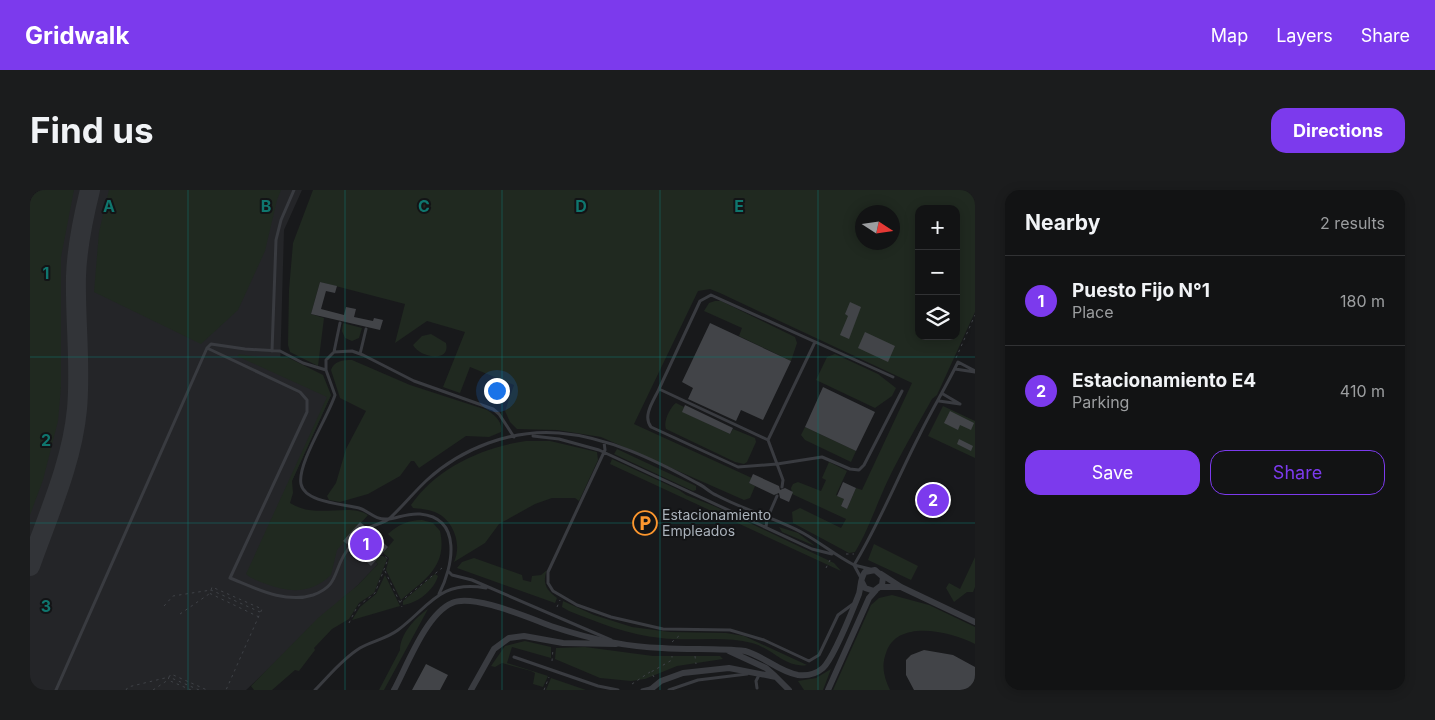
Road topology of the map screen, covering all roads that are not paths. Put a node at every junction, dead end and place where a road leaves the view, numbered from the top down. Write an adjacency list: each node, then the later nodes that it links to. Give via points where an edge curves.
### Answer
1 (294, 190): 6 (lane, via 276,240)
2 (340, 323): 7 (lane)
3 (366, 329): 8 (lane)
4 (815, 342): 12 (lane); 13 (lane, via 716,296 707,295 700,301); 19 (lane)
5 (207, 348): 6 (lane, via 218,343); 28 (lane, via 304,394 308,406 230,578 278,595 302,597 314,594 334,582 346,552 367,529); 51 (lane)
6 (272, 351): 10 (lane, via 283,352)
7 (334, 352): 8 (lane, via 342,350); 10 (lane, via 326,360)
8 (360, 354): 18 (lane, via 414,381 493,409)
9 (955, 369): 11 (lane); 11 (lane, via 958,362); 15 (lane)
10 (326, 370): 28 (lane, via 335,395 303,466 302,488 326,502 358,508)
11 (975, 372)
12 (893, 378)
13 (659, 389): 19 (lane); 22 (lane, via 647,414 651,426 738,467)
14 (902, 391): 22 (lane, via 864,465 858,470 822,457)
15 (943, 394): 16 (lane); 16 (lane, via 960,404)
16 (939, 401): 31 (lane)
17 (527, 435): 18 (lane); 20 (lane, via 560,433); 21 (lane, via 559,439)
18 (514, 437): 28 (lane, via 466,452 444,465)
19 (768, 440): 22 (lane)
20 (602, 441): 21 (lane, via 606,445); 24 (lane, via 698,483)
21 (604, 453): 26 (lane); 40 (lane, via 548,572 549,587 561,598 627,622 739,632 812,660 819,655 838,614)
22 (776, 464): 23 (lane, via 783,480)
23 (782, 487)
24 (716, 495): 26 (lane); 27 (lane)
25 (777, 496): 27 (lane)
26 (712, 502): 29 (lane)
27 (767, 519): 29 (lane); 30 (lane, via 804,533)
28 (388, 520): 33 (lane, via 403,514 419,514 432,516 443,523 452,546)
29 (766, 527): 30 (lane, via 812,549)
30 (833, 554): 31 (lane)
31 (854, 565): 32 (lane); 35 (lane)
32 (871, 569): 34 (street); 35 (street, via 865,572)
33 (448, 570): 37 (lane, via 452,576 472,580); 39 (lane)
34 (881, 574): 36 (street); 38 (street, via 883,581)
35 (862, 580): 38 (street, via 868,590); 40 (street)
36 (901, 587): 38 (street); 41 (street)
37 (486, 588): 39 (lane, via 465,586); 42 (lane)
38 (879, 588): 59 (street, via 869,598)
39 (439, 594): 52 (lane, via 398,630 361,647 346,658)
40 (856, 600): 44 (street, via 830,659 812,674 792,674 756,653)
41 (975, 622)
42 (613, 641): 43 (street); 53 (street, via 480,603 456,601 433,618)
43 (635, 645): 44 (street); 54 (street, via 563,643 524,636 509,638 494,649)
44 (725, 649): 47 (street, via 766,668)
45 (514, 657): 55 (lane)
46 (758, 674): 47 (street); 48 (street, via 728,668 710,669 683,673); 49 (lane); 50 (lane, via 728,675)
47 (776, 677): 58 (street)
48 (653, 687): 56 (lane)
49 (758, 688)
50 (674, 689): 57 (lane)
51 (56, 690)
52 (315, 690)
53 (394, 690)
54 (471, 690)
55 (618, 690)
56 (642, 690)
57 (669, 690)
58 (789, 690)
59 (828, 690)

